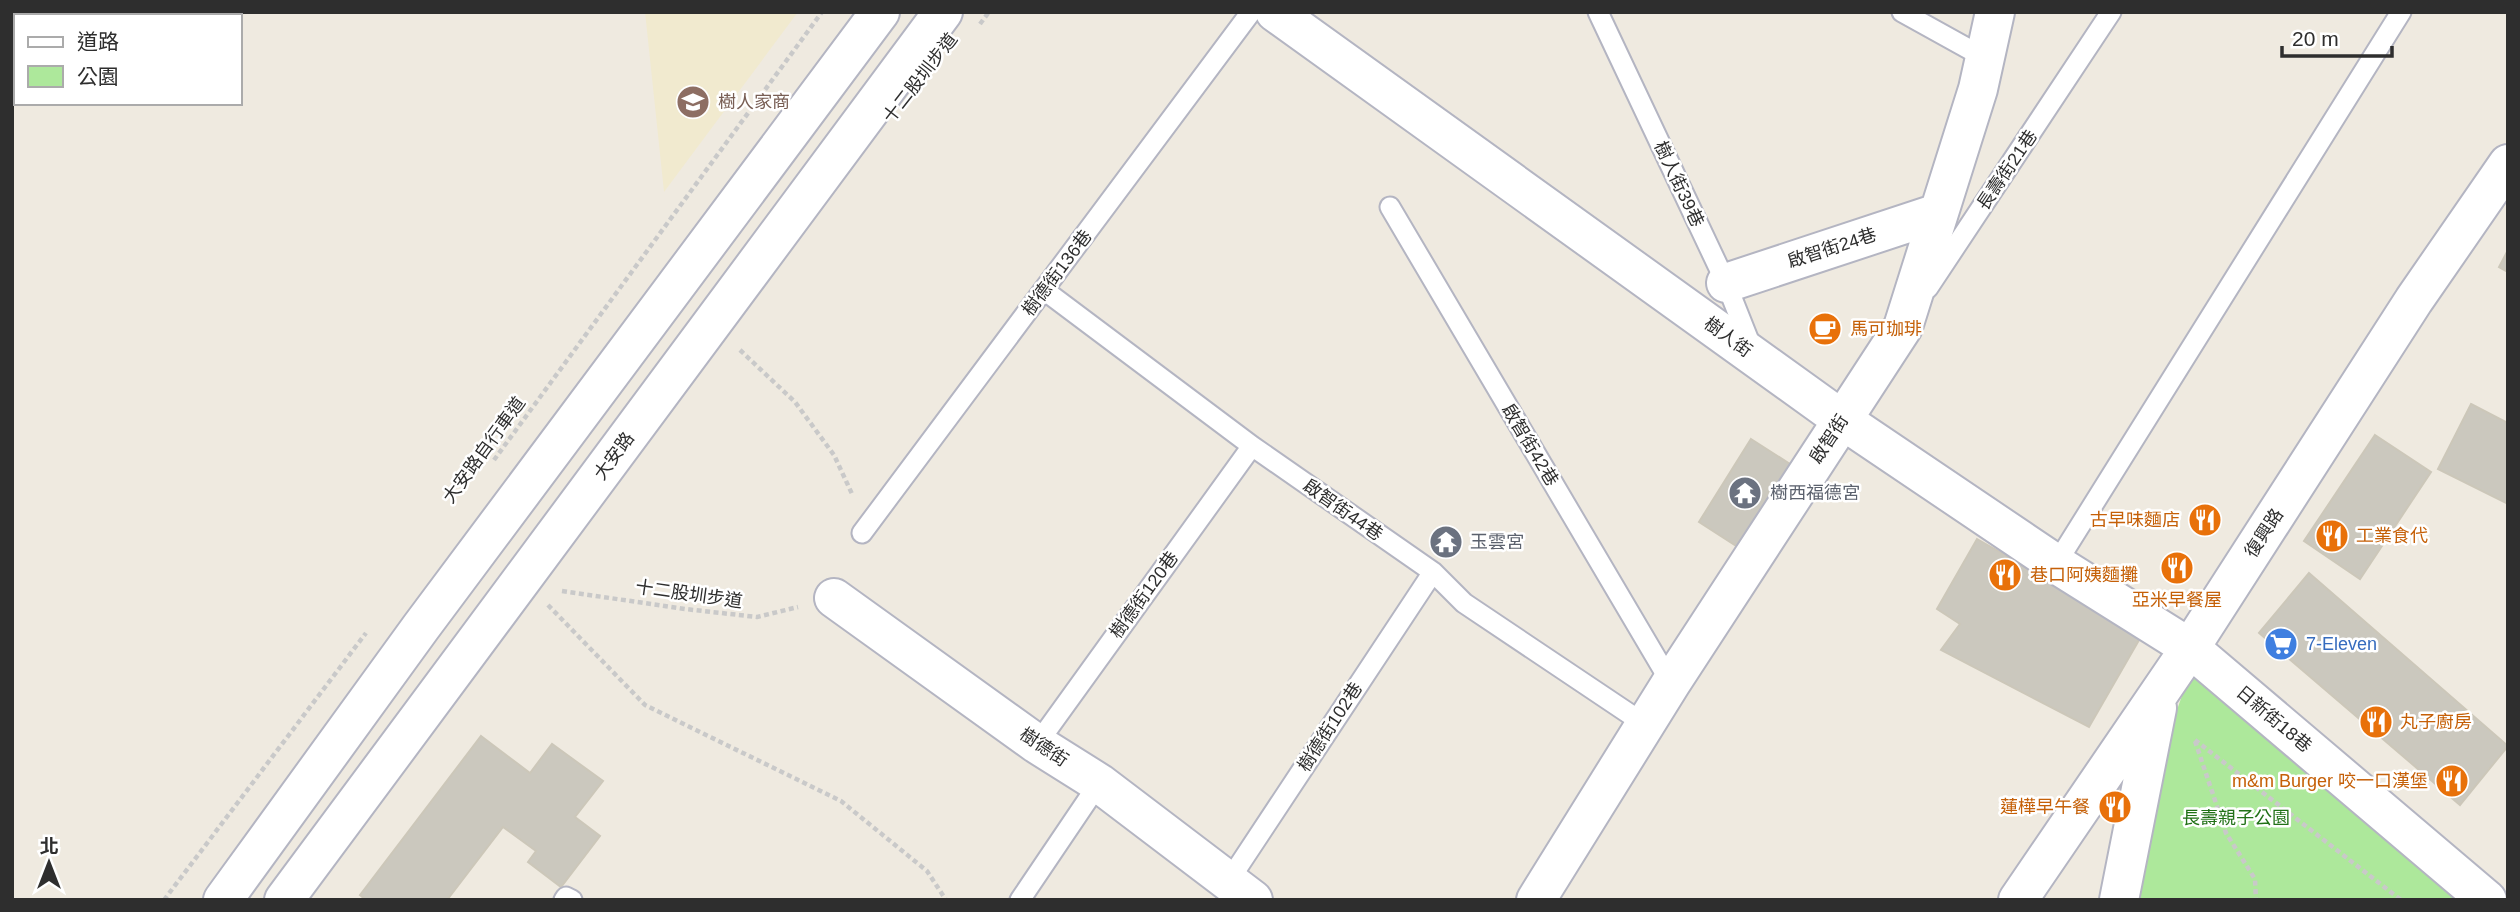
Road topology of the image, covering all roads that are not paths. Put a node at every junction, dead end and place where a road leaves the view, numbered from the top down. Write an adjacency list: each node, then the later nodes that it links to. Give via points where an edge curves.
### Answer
1 (880, 12): 30 (street)
2 (1251, 12): 15 (lane, 樹德街136巷)
3 (1275, 12): 17 (street, 樹人街)
4 (1598, 12): 14 (lane, 樹人街39巷)
5 (1902, 12): 10 (lane)
6 (1995, 12): 10 (street, 啟智街)
7 (2112, 12): 16 (lane, 長壽街21巷)
8 (2401, 12): 21 (lane)
9 (958, 23): 31 (street, 大安路)
10 (1985, 58): 13 (street, 啟智街)
11 (2508, 164): 24 (street, 復興路, via 2414,300)
12 (1390, 207): 25 (lane, 啟智街42巷)
13 (1938, 214): 14 (street, 啟智街24巷); 16 (street, 啟智街)
14 (1726, 283): 17 (lane, 樹人街39巷)
15 (1044, 290): 19 (lane, 啟智街44巷); 20 (lane, 樹德街136巷)
16 (1902, 327): 18 (street, 啟智街)
17 (1755, 357): 18 (street, 樹人街)
18 (1841, 419): 21 (street, 樹人街); 25 (street, 啟智街)
19 (1252, 446): 22 (lane, 啟智街44巷); 27 (lane, 樹德街120巷)
20 (862, 533)
21 (2056, 564): 24 (street, 樹人街)
22 (1433, 572): 26 (lane, 啟智街44巷, via 1464,603); 29 (lane, 樹德街102巷)
23 (834, 598): 27 (street, 樹德街)
24 (2190, 648): 34 (street, 復興路); 35 (street, via 2158,703); 36 (street, 日新街18巷)
25 (1671, 683): 26 (street, 啟智街)
26 (1646, 725): 33 (street, 啟智街)
27 (1037, 744): 28 (street, 樹德街)
28 (1099, 783): 29 (street, 樹德街); 32 (lane)
29 (1240, 891)
30 (223, 900)
31 (284, 900)
32 (1020, 900)
33 (1536, 900)
34 (2018, 900)
35 (2119, 900)
36 (2487, 900)

